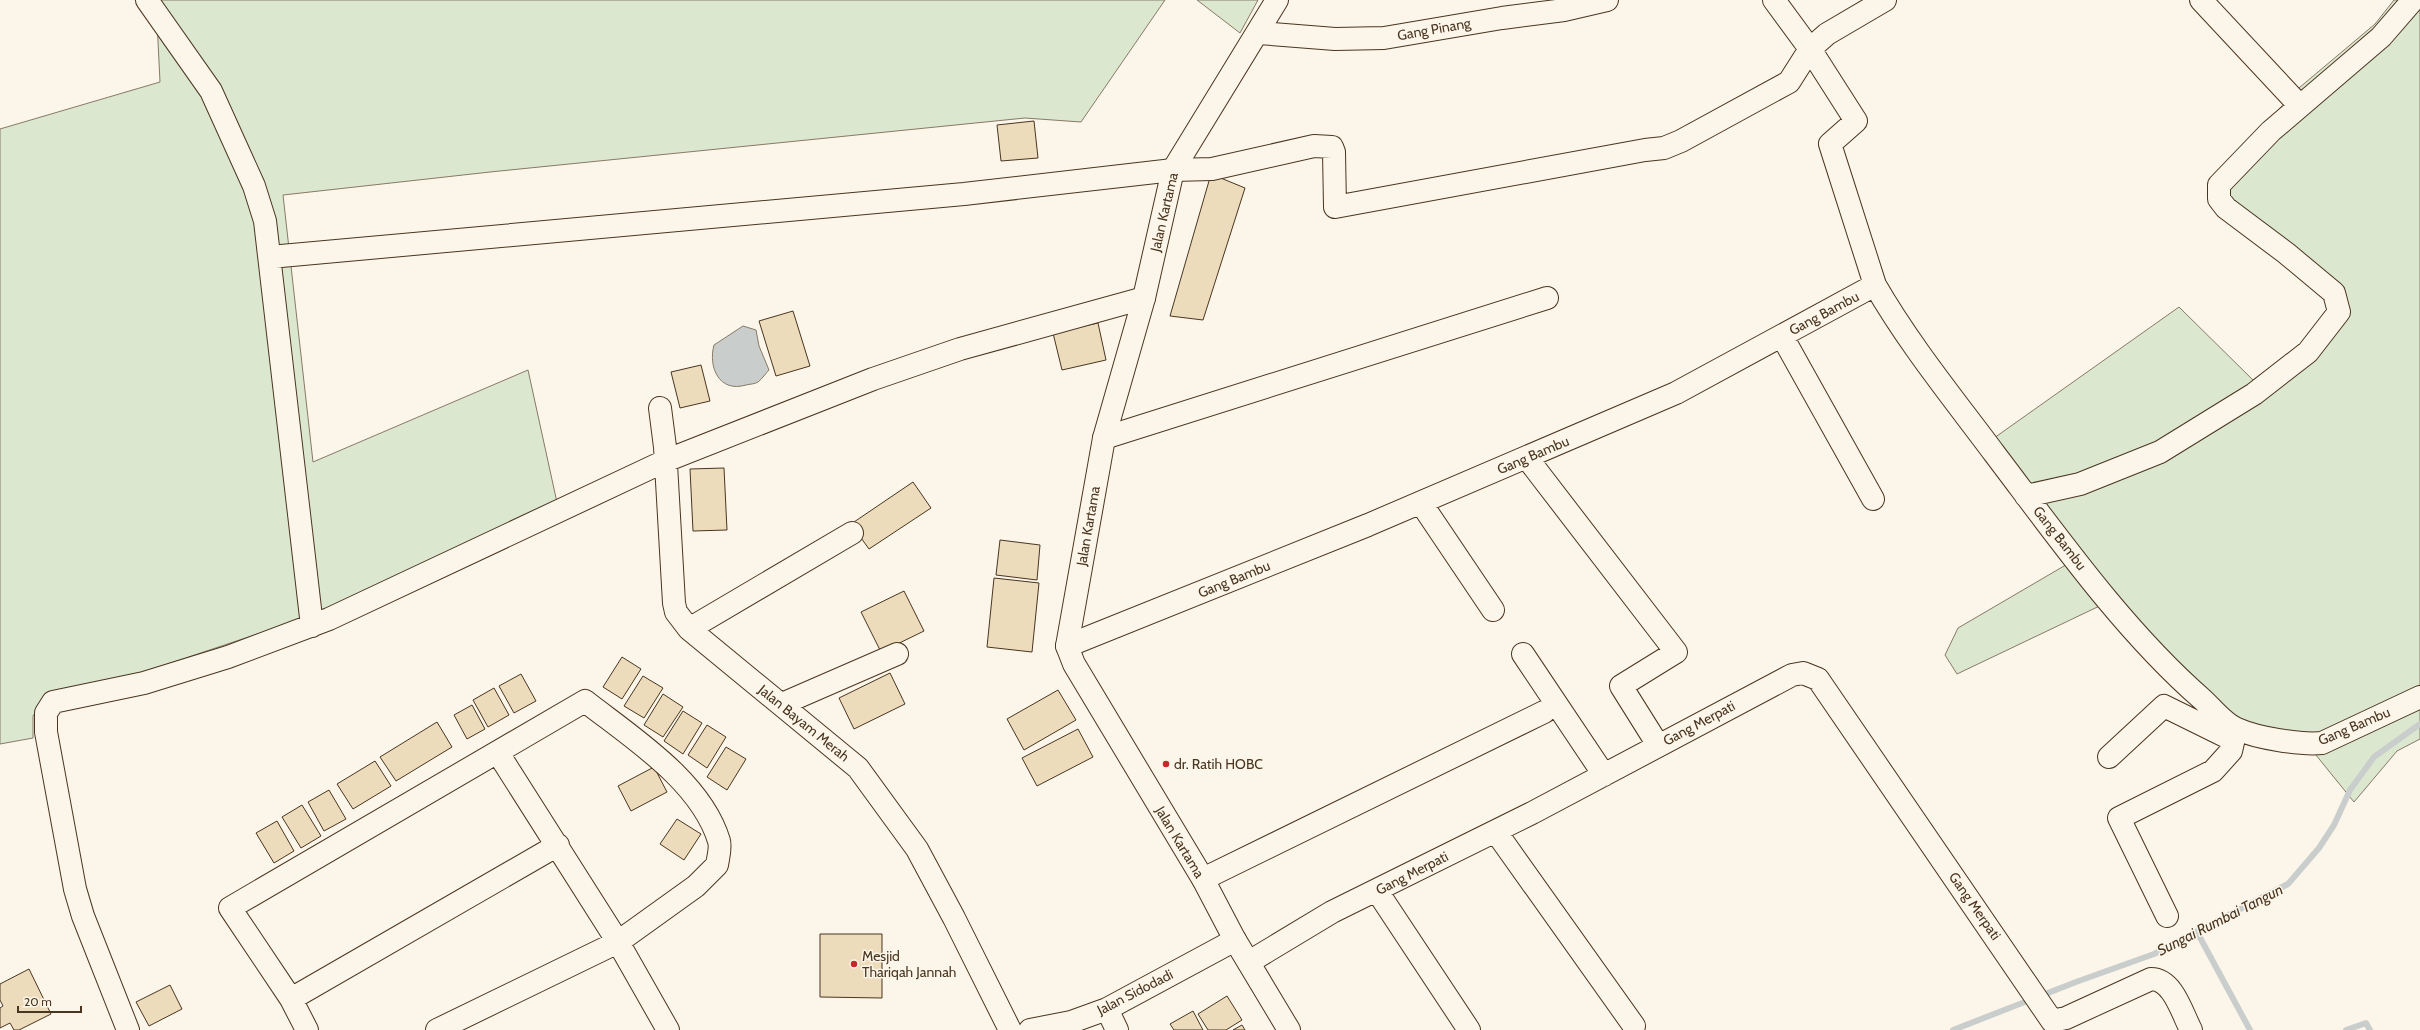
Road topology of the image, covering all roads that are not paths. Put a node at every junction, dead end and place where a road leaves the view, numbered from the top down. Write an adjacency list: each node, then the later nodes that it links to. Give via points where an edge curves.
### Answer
1 (147, 0): 12 (street, via 211,91 254,186 265,222)
2 (1277, 0): 8 (street, Jalan Kartama)
3 (1607, 0): 8 (street, Gang Pinang, via 1564,10 1384,38 1335,39)
4 (1774, 0): 9 (street)
5 (1885, 0): 9 (street, via 1827,34)
6 (2201, 0): 10 (street)
7 (2413, 0): 10 (street, via 2381,37)
8 (1259, 32): 11 (street, Jalan Kartama)
9 (1810, 48): 11 (street, via 1789,82 1664,148 1335,207 1332,147 1314,146 1212,169); 13 (street, via 1856,121 1830,144)
10 (2300, 106): 21 (street, via 2271,131 2219,185 2219,199 2226,208 2286,252 2334,293 2339,312 2302,357 2254,394 2160,452 2080,484)
11 (1173, 170): 12 (street, via 964,194); 14 (street, Jalan Kartama)
12 (270, 257): 26 (street)
13 (1875, 285): 16 (street, Gang Bambu); 21 (street, Gang Bambu, via 1892,316)
14 (1144, 298): 18 (street, Jalan Kartama); 20 (street, via 960,349 873,379)
15 (1547, 298): 18 (street)
16 (1782, 336): 19 (street, Gang Bambu, via 1676,393); 22 (street)
17 (660, 408): 20 (street, Jalan Bayam Merah)
18 (1104, 438): 28 (street, Jalan Kartama)
19 (1527, 458): 23 (street, Gang Bambu); 35 (street, via 1676,652 1621,686)
20 (665, 461): 26 (street); 27 (street, Jalan Bayam Merah, via 674,603 676,612)
21 (2026, 496): 34 (street, Gang Bambu, via 2135,633)
22 (1873, 499)
23 (1421, 502): 25 (street); 28 (street, Gang Bambu)
24 (852, 533): 27 (street)
25 (1493, 610)
26 (312, 626): 51 (street, via 228,657 144,683 53,702 46,713 46,732 75,889 93,945)
27 (689, 629): 32 (street, Jalan Bayam Merah)
28 (1067, 646): 41 (street, Jalan Kartama, via 1074,664)
29 (897, 654): 32 (street)
30 (1523, 654): 38 (street)
31 (2420, 696): 34 (street, Gang Bambu, via 2322,743 2307,744)
32 (782, 704): 55 (street, Jalan Bayam Merah, via 858,768 917,849)
33 (1544, 712): 41 (street)
34 (2235, 734): 37 (street, via 2164,706); 43 (street, via 2231,751 2213,771 2119,818)
35 (1658, 745): 38 (street, Gang Merpati); 49 (street, Gang Merpati, via 1792,675 1803,673 1818,679 2033,990)
36 (498, 753): 40 (street); 45 (street, via 584,701 652,753 694,795 719,842 717,865 696,886); 47 (street, via 230,908)
37 (2109, 757)
38 (1604, 775): 39 (street, Gang Merpati)
39 (1496, 832): 42 (street, Gang Merpati); 50 (street)
40 (558, 845): 45 (street); 47 (street)
41 (1203, 879): 44 (street, Jalan Kartama)
42 (1377, 891): 46 (street, Gang Merpati, via 1332,912); 59 (street)
43 (2167, 916)
44 (1235, 940): 46 (street, Jalan Kartama); 48 (street, Jalan Sidodadi)
45 (618, 942): 53 (street); 54 (street)
46 (1249, 962): 58 (street, Jalan Kartama)
47 (291, 999): 52 (street)
48 (1107, 1009): 56 (street, Jalan Sidodadi, via 1071,1022); 57 (street)
49 (2047, 1020): 60 (street, via 2066,1018 2151,979 2159,979 2169,987)
50 (1634, 1026)
51 (128, 1030)
52 (307, 1030)
53 (437, 1030)
54 (668, 1030)
55 (1010, 1030)
56 (1030, 1030)
57 (1117, 1030)
58 (1289, 1030)
59 (1470, 1030)
60 (2191, 1030)

